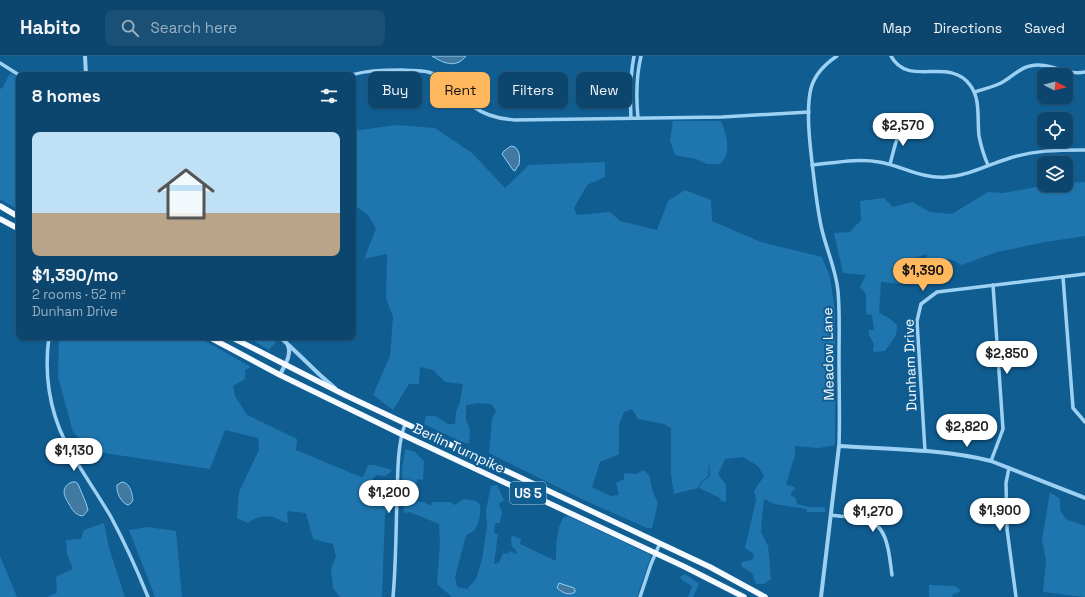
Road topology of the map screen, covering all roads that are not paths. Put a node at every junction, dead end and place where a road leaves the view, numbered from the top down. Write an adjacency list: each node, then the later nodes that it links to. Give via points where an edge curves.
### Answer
1 (85, 56): 7 (street)
2 (634, 56): 8 (street)
3 (641, 56): 14 (street)
4 (837, 56): 16 (street, Meadow Lane, via 825,65 815,78 811,89)
5 (891, 56): 12 (street, via 897,64 910,71 953,72 966,80)
6 (0, 63): 10 (street)
7 (86, 72)
8 (632, 72)
9 (1085, 72): 12 (street, via 1077,73 1042,65 1029,66 1002,83)
10 (16, 73)
11 (356, 74): 17 (street, via 380,70 429,72 451,83 474,107 504,119)
12 (975, 92): 23 (street, via 979,135)
13 (632, 98): 14 (street)
14 (636, 99): 18 (street)
15 (630, 108): 17 (street)
16 (809, 112): 18 (street); 22 (street, Meadow Lane)
17 (631, 118): 18 (street)
18 (638, 118)
19 (907, 124): 21 (street, via 899,133)
20 (1085, 150): 23 (street, via 1025,153)
21 (890, 164): 22 (street, via 868,161); 23 (street, via 936,177 967,174)
22 (812, 165): 41 (street, Meadow Lane, via 822,230 834,267 838,290)
23 (988, 165)
24 (0, 206): 25 (highway)
25 (16, 215)
26 (0, 219): 27 (highway)
27 (16, 227)
28 (1085, 274): 29 (street, Dunham Drive)
29 (1063, 277): 30 (street, Dunham Drive); 38 (street, via 1073,408)
30 (993, 285): 42 (street, Dunham Drive, via 937,292 921,304 917,321); 43 (street, via 1003,429)
31 (50, 340): 50 (street, via 48,378 58,425 72,454 119,532)
32 (215, 340): 36 (highway, Berlin Turnpike / US 5)
33 (237, 340): 35 (highway, Berlin Turnpike / US 5)
34 (284, 341): 35 (street, via 290,353); 37 (street, via 320,376)
35 (285, 365): 36 (street); 37 (highway, Berlin Turnpike / US 5)
36 (280, 374): 40 (highway, Berlin Turnpike / US 5)
37 (346, 396): 39 (highway, Berlin Turnpike / US 5)
38 (1085, 422)
39 (405, 424): 40 (street); 47 (highway, Berlin Turnpike / US 5)
40 (402, 434): 48 (highway, Berlin Turnpike / US 5); 51 (street, via 398,465)
41 (839, 446): 42 (street); 46 (street, Meadow Lane)
42 (925, 451): 43 (street)
43 (991, 461): 44 (street)
44 (1009, 468): 45 (street); 56 (street, via 1006,483 1007,529)
45 (1085, 498)
46 (831, 515): 49 (street, via 865,519 875,523 883,532); 55 (street, Meadow Lane)
47 (660, 543): 48 (street); 54 (highway, Berlin Turnpike / US 5)
48 (655, 553): 52 (street); 53 (highway, Berlin Turnpike / US 5)
49 (892, 574)
50 (148, 597)
51 (393, 597)
52 (640, 597)
53 (744, 597)
54 (765, 597)
55 (821, 597)
56 (1016, 597)

